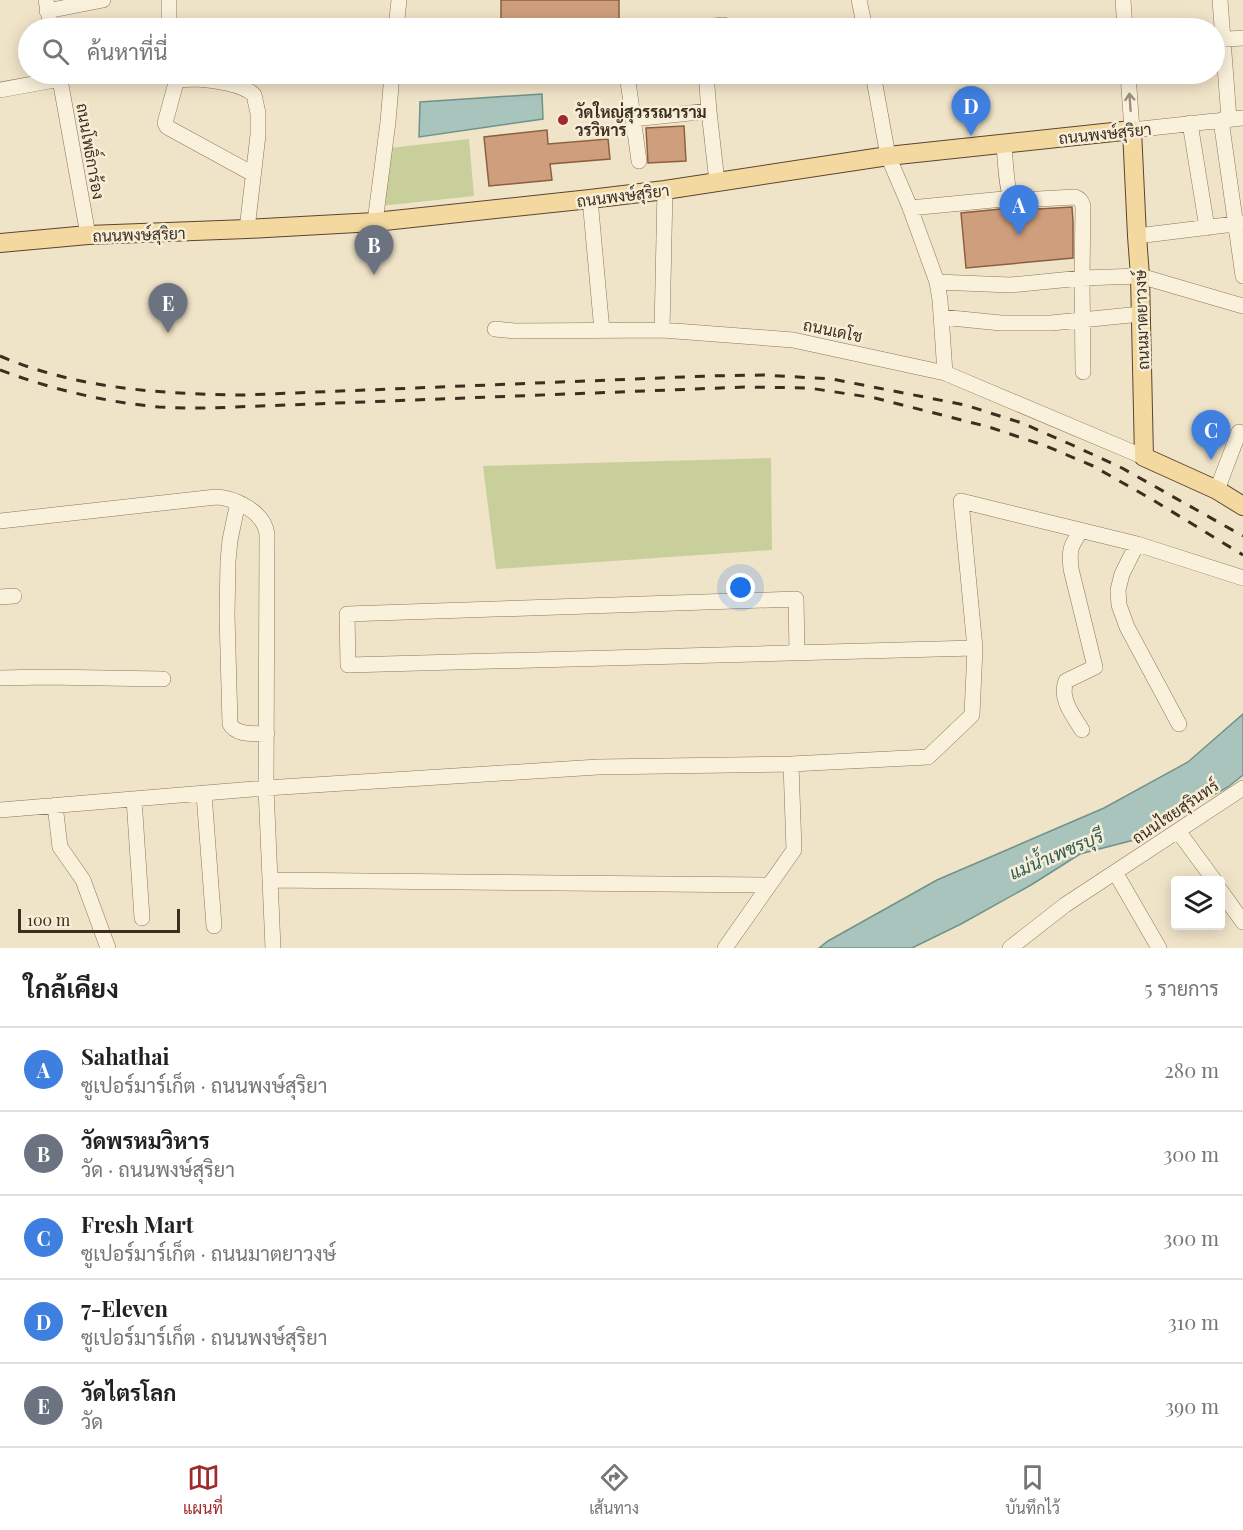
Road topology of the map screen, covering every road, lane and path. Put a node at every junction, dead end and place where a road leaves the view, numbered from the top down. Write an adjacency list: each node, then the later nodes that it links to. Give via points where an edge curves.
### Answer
1 (103, 0): 7 (street)
2 (169, 0): 8 (street)
3 (399, 0): 9 (street)
4 (859, 0): 10 (street)
5 (1123, 0): 11 (street)
6 (1220, 0): 12 (street)
7 (47, 5)
8 (168, 18)
9 (397, 18)
10 (862, 18)
11 (1124, 18)
12 (1220, 18)
13 (1243, 38): 14 (street)
14 (1225, 40)
15 (1225, 80): 28 (street)
16 (25, 84): 25 (street)
17 (60, 84): 44 (street, ถนนโพธิ์การ้อง)
18 (173, 84): 34 (street, via 167,127)
19 (228, 84): 34 (street, via 254,95 258,135)
20 (391, 84): 40 (street)
21 (628, 84): 27 (street)
22 (707, 84): 26 (street)
23 (875, 84): 32 (street)
24 (1129, 84): 30 (street, ถนนมาตยาวงษ์, one-way to 24)
25 (0, 90)
26 (709, 111): 27 (street); 35 (street)
27 (633, 119): 33 (street)
28 (1231, 119): 29 (street, ถนนพงษ์สุริยา); 41 (street)
29 (1190, 123): 30 (street, ถนนพงษ์สุริยา); 42 (street)
30 (1132, 130): 31 (main road, ถนนพงษ์สุริยา); 45 (main road, ถนนมาตยาวงษ์)
31 (1004, 144): 32 (main road, ถนนพงษ์สุริยา); 37 (street, via 1008,186)
32 (888, 156): 35 (main road, ถนนพงษ์สุริยา); 39 (street)
33 (639, 161)
34 (253, 174): 43 (street)
35 (717, 182): 36 (main road, ถนนพงษ์สุริยา)
36 (665, 190): 38 (main road, ถนนพงษ์สุริยา); 56 (street)
37 (1014, 198): 39 (street); 49 (street, via 1080,199)
38 (590, 199): 40 (main road, ถนนพงษ์สุริยา); 57 (street)
39 (910, 208): 50 (street)
40 (375, 222): 43 (main road, ถนนพงษ์สุริยา)
41 (1240, 224): 42 (street); 48 (street)
42 (1207, 228): 45 (street)
43 (248, 229): 44 (main road, ถนนพงษ์สุริยา)
44 (88, 236): 46 (main road, ถนนพงษ์สุริยา)
45 (1137, 236): 47 (main road, ถนนมาตยาวงษ์)
46 (0, 243)
47 (1140, 276): 49 (street); 51 (street); 52 (main road, ถนนมาตยาวงษ์)
48 (1243, 276)
49 (1082, 278): 50 (street, via 1010,285); 54 (street)
50 (937, 282): 53 (street)
51 (1243, 306)
52 (1141, 314): 54 (street); 61 (main road, ถนนมาตยาวงษ์)
53 (941, 317): 54 (street, via 1001,323); 59 (street)
54 (1082, 320): 58 (street)
55 (495, 329): 57 (street, ถนนเดโช)
56 (662, 330): 57 (street, ถนนเดโช); 59 (street, ถนนเดโช, via 792,340)
57 (602, 331)
58 (1083, 372)
59 (945, 373): 61 (street, ถนนเดโช)
60 (1239, 432): 62 (street)
61 (1144, 457): 62 (main road)
62 (1217, 490): 64 (main road)
63 (238, 502): 65 (street, via 216,497); 75 (street, via 267,529); 75 (street, via 228,561 230,724 238,732)
64 (1243, 506)
65 (0, 521)
66 (1081, 531): 67 (street); 69 (street, via 961,501); 74 (street, via 1072,543 1070,560 1095,667 1067,680 1063,695)
67 (1137, 544): 68 (street); 73 (street, via 1122,574 1119,605)
68 (1243, 578)
69 (975, 648): 70 (street); 76 (street, via 972,715 928,757)
70 (797, 652): 70 (street, via 796,599 347,614 348,665)
71 (0, 678): 72 (street)
72 (163, 679)
73 (1179, 724)
74 (1082, 730)
75 (267, 734): 77 (street)
76 (791, 764): 77 (street, via 598,767); 87 (street, via 794,850)
77 (266, 788): 79 (street); 86 (street)
78 (1243, 788): 83 (street, ถนนไชยสุรินทร์)
79 (204, 794): 80 (street); 91 (street)
80 (134, 799): 81 (street); 89 (street)
81 (55, 806): 82 (street); 92 (street, via 60,847 83,880)
82 (0, 810)
83 (1178, 831): 84 (street, ถนนไชยสุรินทร์); 85 (street)
84 (1115, 872): 95 (street, ถนนไชยสุรินทร์); 96 (street)
85 (1211, 876)
86 (270, 880): 87 (street); 93 (street)
87 (769, 885): 94 (street)
88 (1225, 896): 90 (street)
89 (142, 918)
90 (1243, 922)
91 (214, 926)
92 (108, 948)
93 (273, 948)
94 (725, 948)
95 (1010, 948)
96 (1159, 948)

